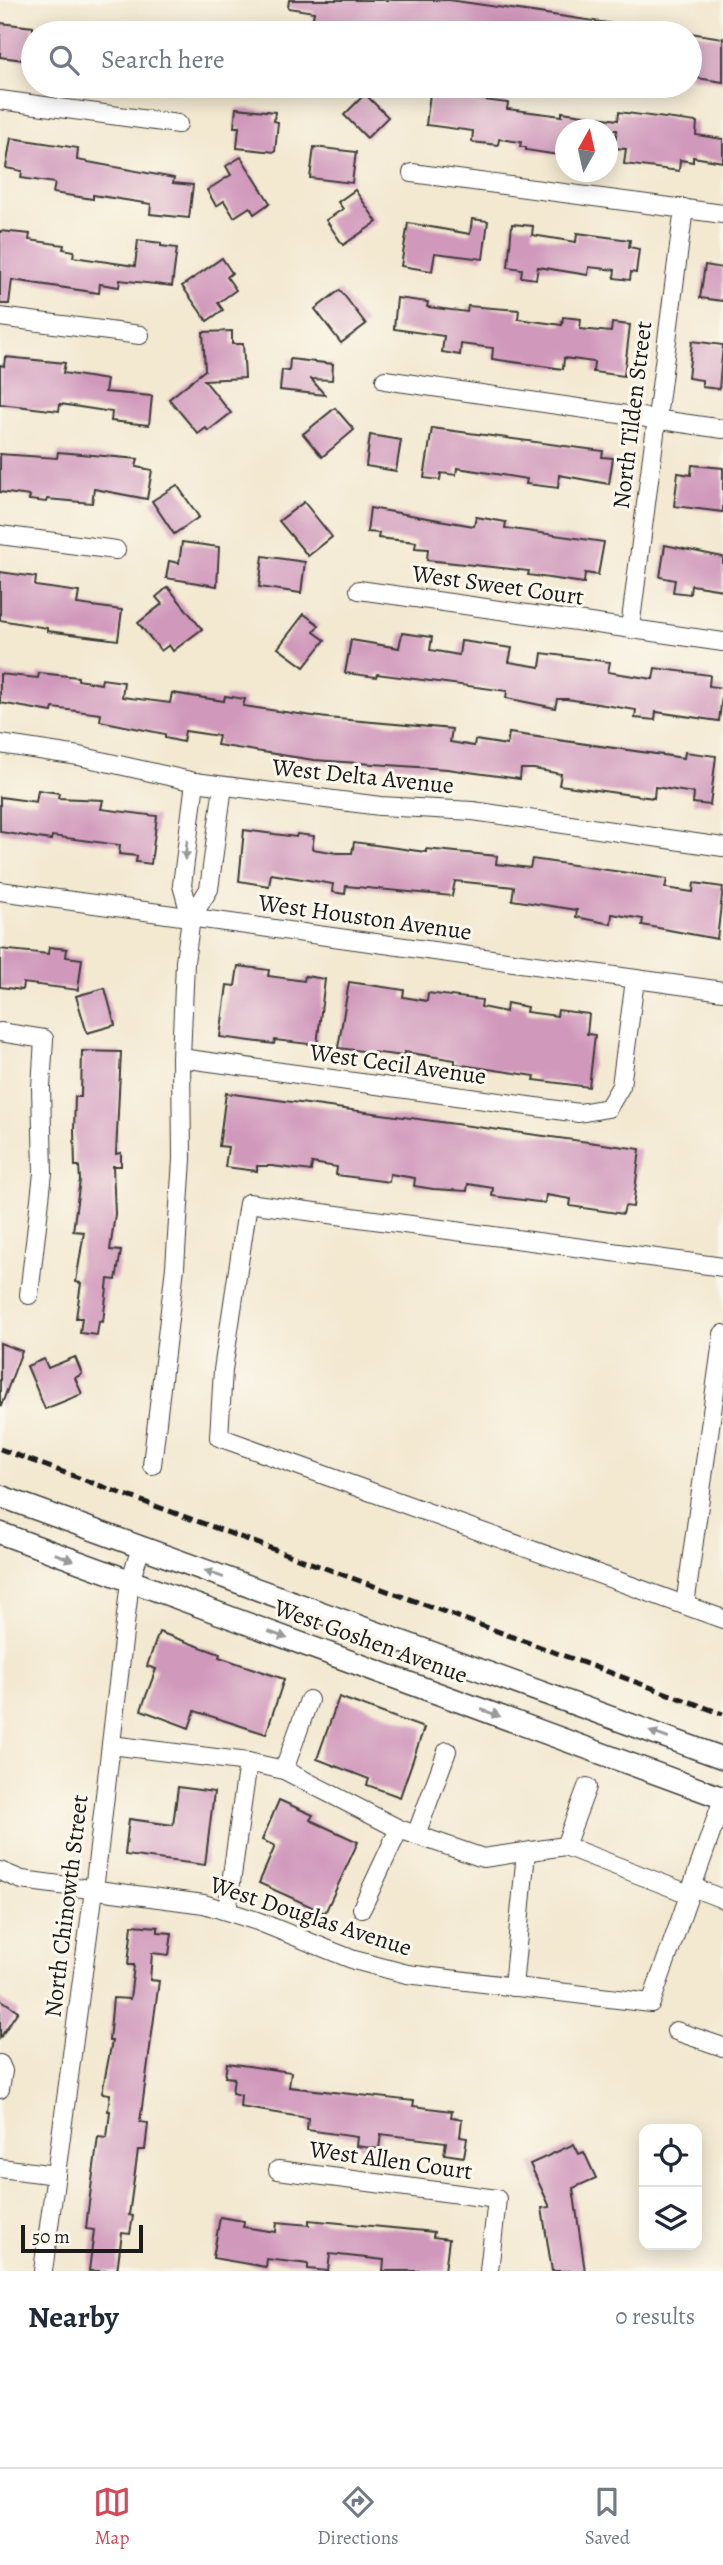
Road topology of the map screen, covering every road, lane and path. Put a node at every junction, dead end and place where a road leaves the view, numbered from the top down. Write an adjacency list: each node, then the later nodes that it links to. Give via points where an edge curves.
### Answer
1 (0, 100): 2 (street)
2 (178, 124)
3 (412, 173): 4 (street)
4 (684, 208): 5 (street); 9 (street, North Tilden Street)
5 (723, 214)
6 (0, 317): 7 (street)
7 (140, 335)
8 (386, 380): 9 (street)
9 (655, 419): 10 (street); 14 (street, North Tilden Street)
10 (723, 429)
11 (0, 535): 12 (street)
12 (116, 550)
13 (359, 590): 14 (street, West Sweet Court)
14 (630, 628): 15 (street, West Sweet Court)
15 (723, 642)
16 (0, 744): 17 (street, West Delta Avenue)
17 (195, 782): 18 (street, West Delta Avenue); 21 (street, one-way to 21, via 182,885)
18 (223, 786): 19 (street, West Delta Avenue, via 380,806 473,811); 21 (street, via 209,889)
19 (723, 847)
20 (0, 891): 21 (street, West Houston Avenue)
21 (191, 918): 22 (street, West Houston Avenue); 25 (street)
22 (635, 980): 23 (street, West Houston Avenue); 25 (street, West Cecil Avenue, via 621,1086 608,1108 579,1113)
23 (723, 992)
24 (0, 1032): 27 (street, via 44,1039 43,1173)
25 (181, 1058): 29 (street, via 182,1159 175,1267)
26 (723, 1267): 34 (street, via 248,1203 223,1370 219,1437)
27 (29, 1295)
28 (723, 1334): 34 (street)
29 (152, 1465)
30 (0, 1496): 32 (main road, West Goshen Avenue)
31 (0, 1533): 33 (main road, West Goshen Avenue, one-way to 33)
32 (141, 1548): 33 (street, North Chinowth Street); 39 (main road, West Goshen Avenue, one-way to 32)
33 (130, 1581): 37 (street, North Chinowth Street); 43 (main road, West Goshen Avenue, one-way to 43)
34 (685, 1605): 35 (street)
35 (723, 1619)
36 (309, 1700): 41 (street)
37 (111, 1745): 40 (street); 49 (street, North Chinowth Street)
38 (447, 1751): 45 (street)
39 (723, 1758)
40 (248, 1762): 41 (street); 53 (street)
41 (284, 1770): 44 (street)
42 (587, 1787): 46 (street)
43 (723, 1798): 50 (street)
44 (399, 1829): 45 (street); 52 (street)
45 (416, 1835): 47 (street, via 483,1858)
46 (565, 1846): 47 (street); 50 (street)
47 (526, 1852): 54 (street)
48 (0, 1871): 49 (street, West Douglas Avenue, via 22,1880)
49 (94, 1890): 53 (street, West Douglas Avenue); 61 (street, North Chinowth Street)
50 (691, 1891): 51 (street); 54 (street, West Douglas Avenue, via 651,2003)
51 (723, 1899)
52 (362, 1908)
53 (228, 1911): 54 (street, West Douglas Avenue, via 354,1960 407,1974)
54 (513, 1987)
55 (676, 2031): 56 (street)
56 (723, 2047)
57 (0, 2064): 58 (street)
58 (0, 2089)
59 (0, 2168): 61 (street)
60 (278, 2169): 63 (street, West Allen Court, via 498,2199)
61 (56, 2175): 62 (street, North Chinowth Street)
62 (43, 2271)
63 (489, 2271)

